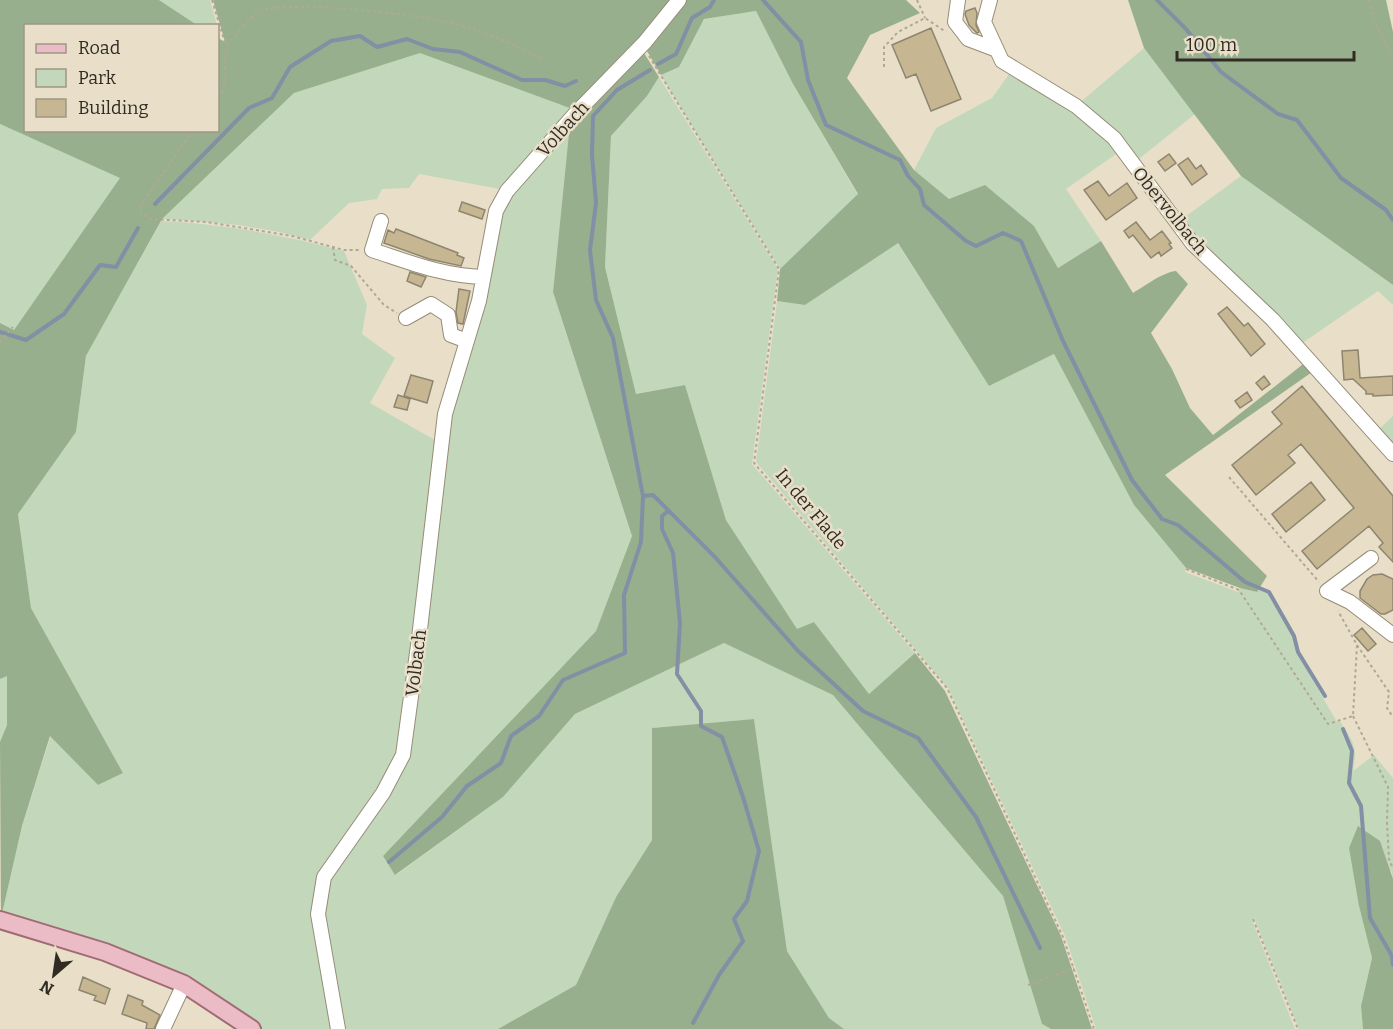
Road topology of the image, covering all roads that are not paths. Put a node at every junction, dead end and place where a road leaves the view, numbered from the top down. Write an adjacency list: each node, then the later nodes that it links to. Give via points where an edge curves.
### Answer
1 (679, 0): 6 (street, Volbach, via 507,191 496,211)
2 (958, 0): 4 (street, via 955,22 968,39)
3 (990, 0): 4 (street, Obervolbach, via 984,22)
4 (997, 50): 9 (street, Obervolbach, via 1002,61 1076,106 1114,138 1193,244 1273,320)
5 (381, 221): 6 (street, via 372,250 440,273)
6 (483, 277): 8 (street, Volbach)
7 (406, 318): 8 (street, via 431,304 448,315 451,335)
8 (467, 340): 16 (street, Volbach, via 445,414 403,754 383,793 324,877 318,914)
9 (1393, 454)
10 (1371, 558): 11 (street, via 1327,591 1350,602)
11 (1393, 635)
12 (0, 920): 13 (main road, via 105,952)
13 (184, 984): 14 (street); 15 (main road)
14 (163, 1029)
15 (252, 1029)
16 (338, 1029)

